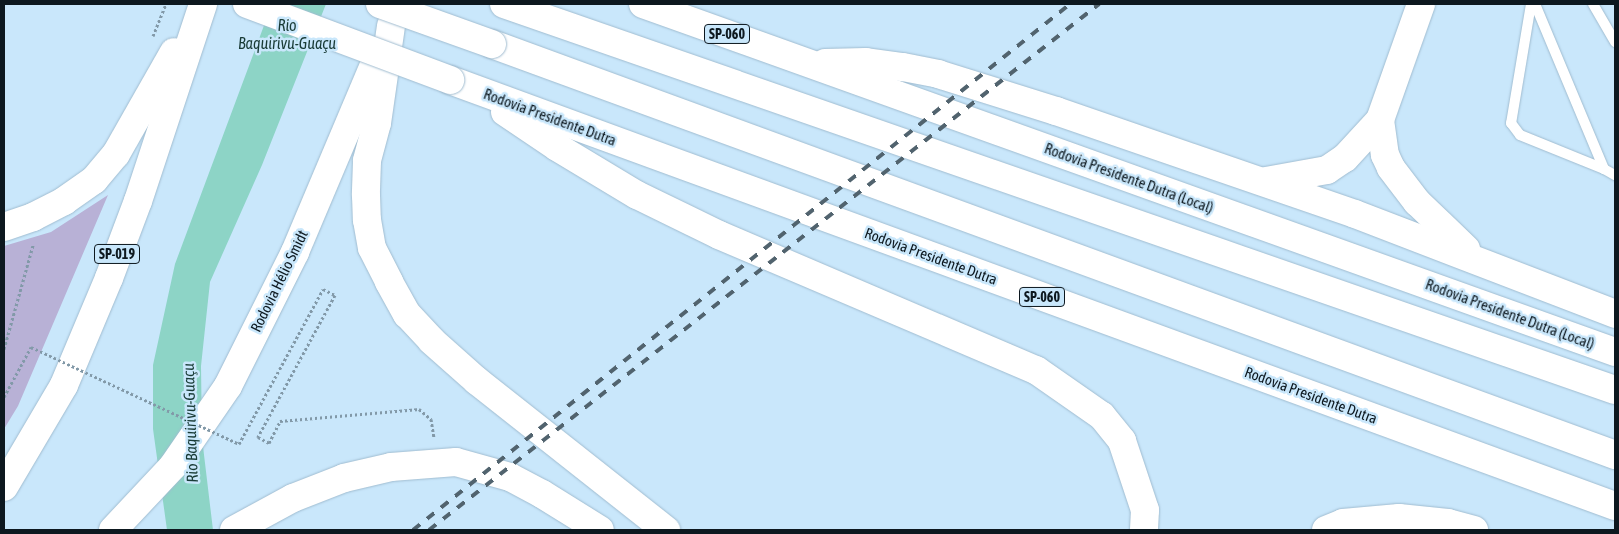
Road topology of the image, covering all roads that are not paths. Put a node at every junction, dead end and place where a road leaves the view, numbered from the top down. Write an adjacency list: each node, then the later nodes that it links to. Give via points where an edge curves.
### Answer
1 (247, 4): 12 (highway, Rodovia Presidente Dutra / SP-060, bridge)
2 (643, 4): 11 (highway, Rodovia Presidente Dutra (Local) / SP-060)
3 (1421, 4): 13 (highway)
4 (1530, 4): 14 (lane, via 1511,123 1520,135)
5 (1535, 4): 14 (lane)
6 (1593, 4): 10 (lane)
7 (202, 6): 17 (highway, via 116,154 94,180 33,217); 23 (highway, SP-019, via 138,201 109,278 64,384)
8 (513, 7): 21 (highway)
9 (390, 11): 22 (highway, bridge, via 492,44); 26 (highway, Rodovia Hélio Smidt, via 294,252 228,386 173,466); 28 (highway, via 366,195 372,248 389,282 408,314 464,370)
10 (1615, 42)
11 (811, 64): 16 (highway, via 866,62 938,74); 20 (highway, Rodovia Presidente Dutra (Local) / SP-060)
12 (459, 84): 24 (highway, Rodovia Presidente Dutra / SP-060); 29 (highway, via 638,195 719,235 1036,370 1102,416 1122,440 1145,510)
13 (1380, 120): 16 (highway, via 1345,158 1327,170); 18 (highway, via 1386,155 1404,187 1434,221)
14 (1604, 169): 15 (lane)
15 (1615, 175)
16 (1264, 181): 18 (highway)
17 (4, 227)
18 (1479, 260): 19 (highway)
19 (1615, 314)
20 (1615, 352)
21 (1615, 390)
22 (1615, 455)
23 (4, 487)
24 (1615, 506)
25 (237, 529): 27 (highway, via 293,498 344,478 390,467 456,462 510,477)
26 (113, 530)
27 (600, 530)
28 (666, 530)
29 (1144, 530)
30 (1326, 530): 31 (highway, via 1343,523 1398,518 1448,523)
31 (1474, 530)

